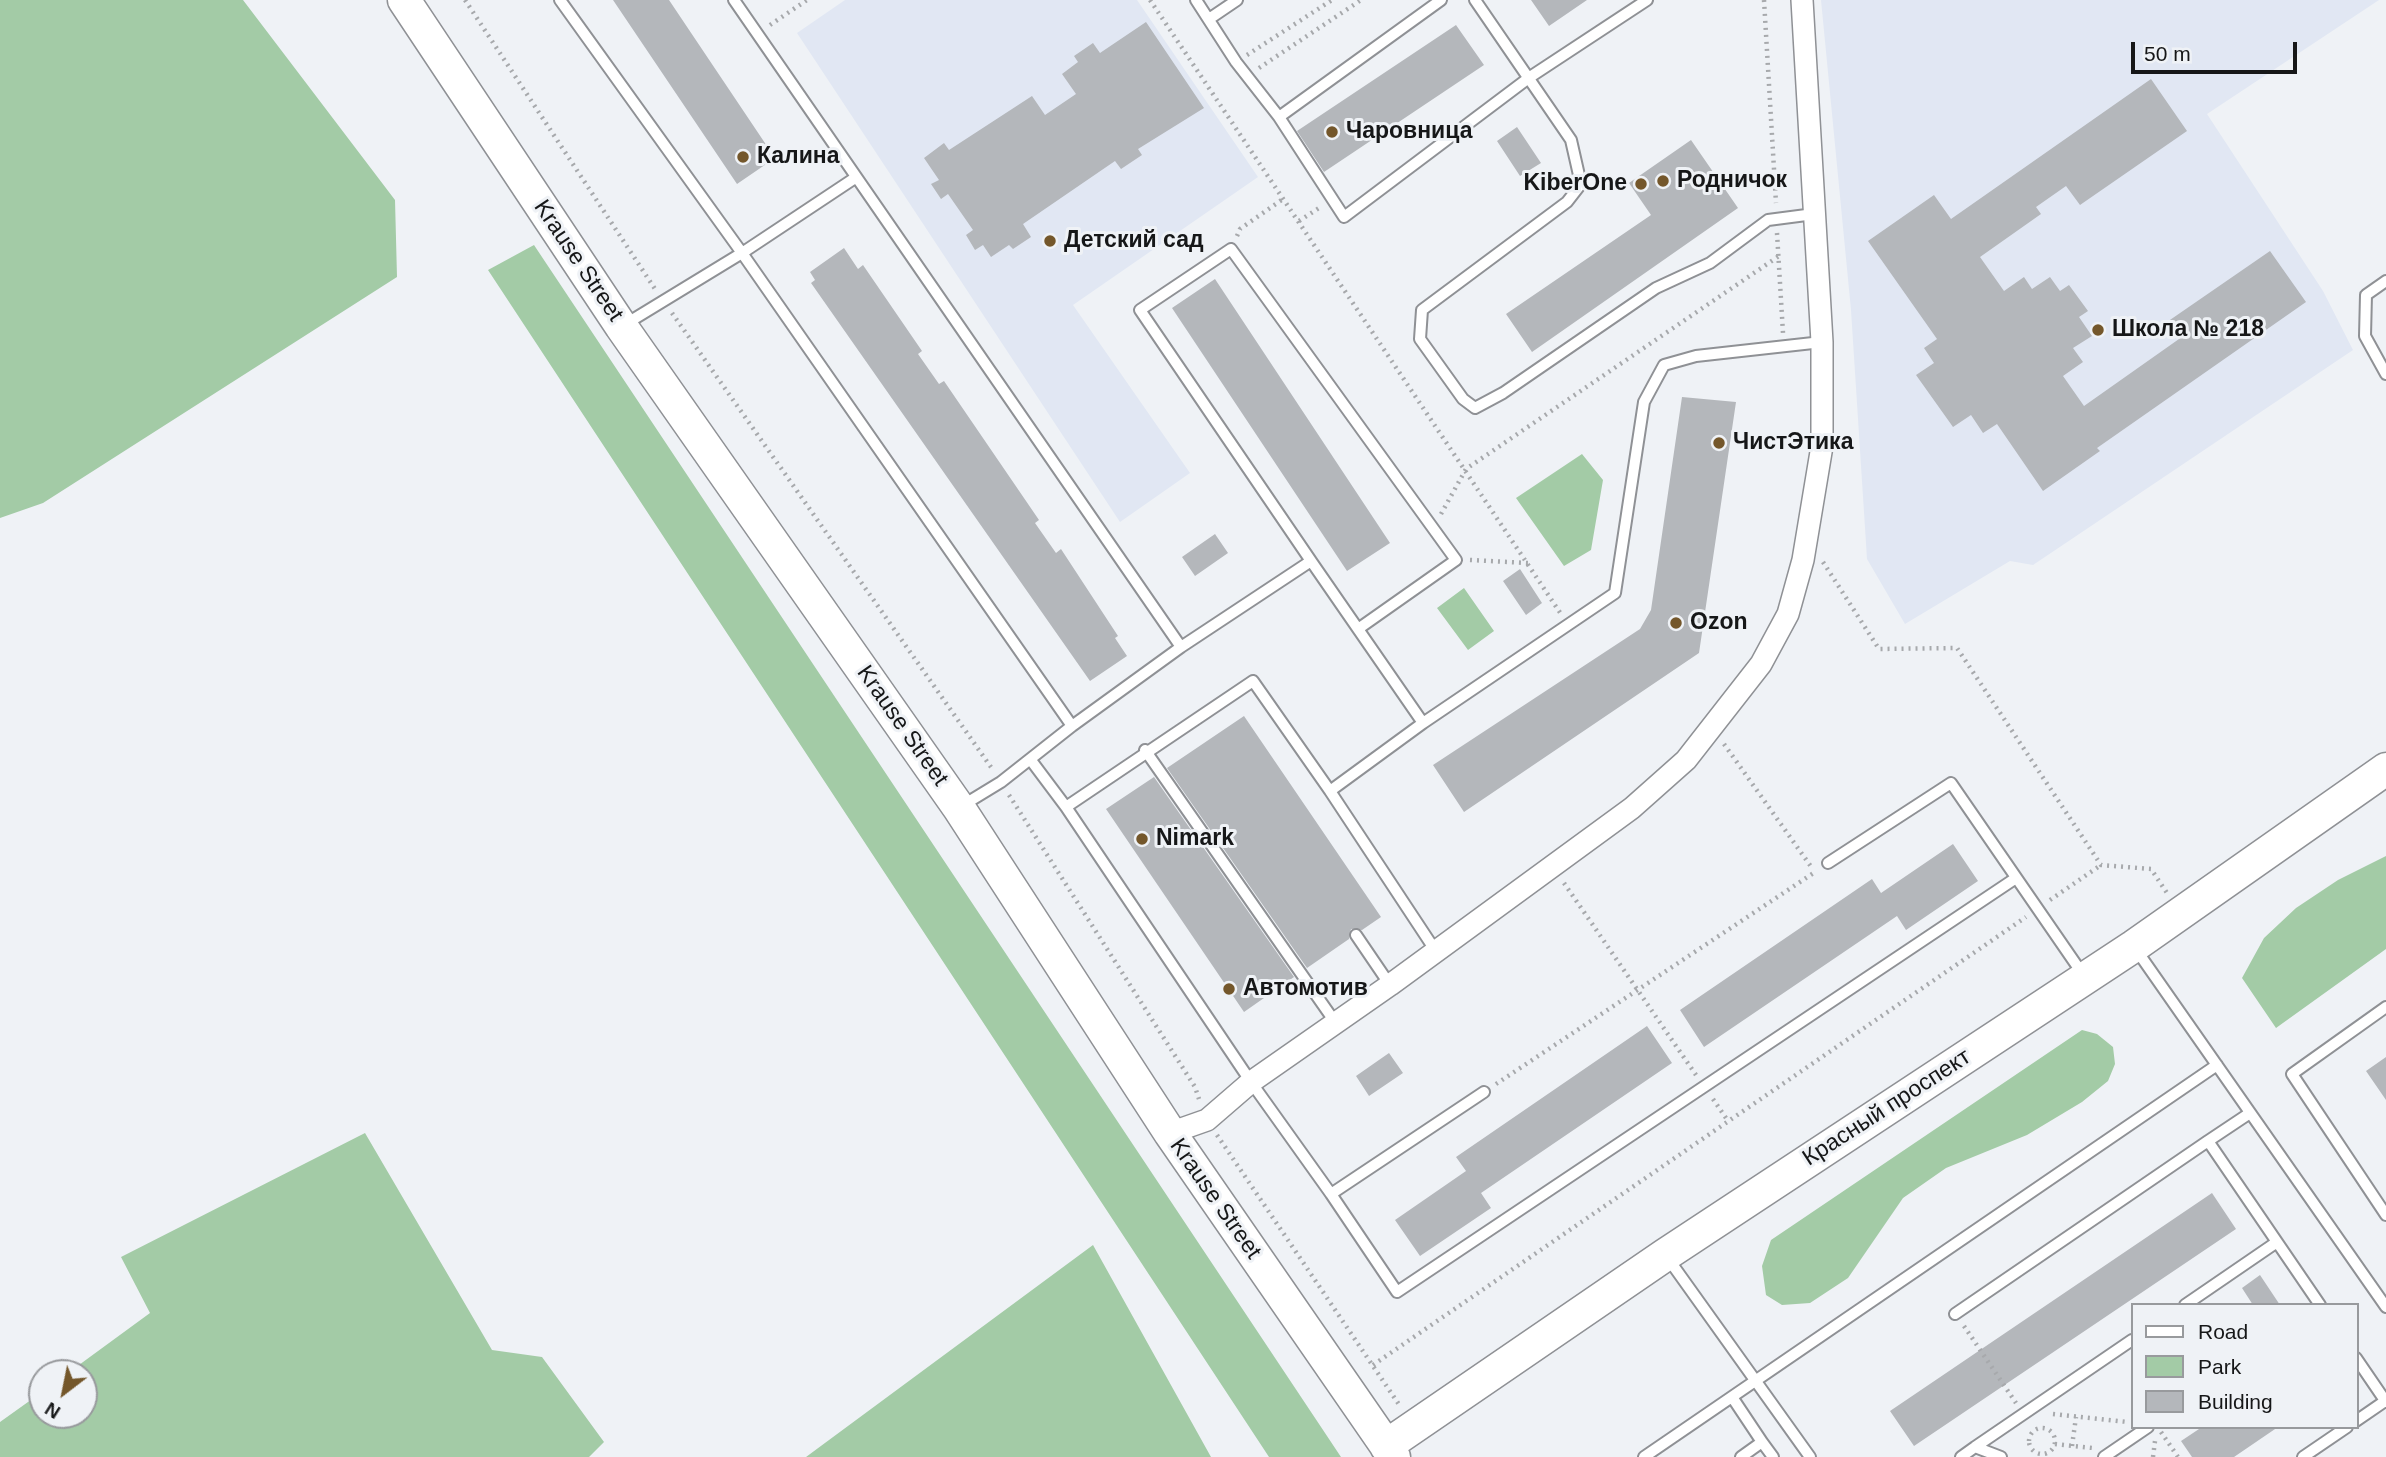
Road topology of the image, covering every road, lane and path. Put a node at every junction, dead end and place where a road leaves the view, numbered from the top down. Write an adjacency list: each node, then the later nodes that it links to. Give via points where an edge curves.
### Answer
1 (404, 0): 33 (main road, Krause Street)
2 (465, 0): 32 (path)
3 (560, 0): 29 (lane)
4 (734, 0): 17 (lane)
5 (807, 0): 17 (path)
6 (1150, 0): 23 (path)
7 (1196, 0): 16 (lane)
8 (1237, 0): 16 (lane)
9 (1332, 0): 18 (path)
10 (1361, 0): 19 (path)
11 (1441, 0): 21 (lane)
12 (1475, 0): 20 (lane)
13 (1647, 0): 20 (lane)
14 (1763, 0): 26 (path)
15 (1801, 0): 25 (street)
16 (1209, 19): 18 (lane)
17 (757, 33): 22 (lane)
18 (1236, 62): 19 (lane)
19 (1247, 76): 21 (lane)
20 (1530, 77): 24 (lane, via 1343,217); 26 (lane, via 1571,140 1581,184 1567,202 1422,310 1420,339 1475,408 1656,288 1710,263 1768,220)
21 (1279, 117): 24 (lane)
22 (855, 178): 29 (lane); 45 (lane)
23 (1283, 199): 27 (path); 28 (path, via 1240,229)
24 (1332, 199): 27 (path)
25 (1814, 214): 26 (lane); 34 (street)
26 (1776, 219): 30 (path)
27 (1299, 221): 37 (path)
28 (1231, 249): 38 (lane); 41 (lane, via 1140,310)
29 (742, 253): 32 (lane); 47 (lane)
30 (1779, 256): 35 (path); 37 (path)
31 (2386, 282): 36 (lane, via 2365,295 2365,336)
32 (663, 301): 33 (lane); 52 (path)
33 (621, 327): 55 (main road, Krause Street)
34 (1822, 342): 35 (lane); 39 (street, via 1822,446)
35 (1783, 344): 43 (lane, via 1664,365 1644,402 1615,593)
36 (2386, 374)
37 (1466, 469): 38 (path); 42 (path)
38 (1434, 527): 40 (lane)
39 (1808, 538): 48 (street, via 1788,614 1761,664); 57 (path, via 1879,649 1957,648)
40 (1455, 560): 42 (path); 44 (lane)
41 (1311, 561): 44 (lane); 45 (lane)
42 (1528, 563): 43 (path)
43 (1569, 626): 46 (lane)
44 (1358, 629): 46 (lane)
45 (1181, 647): 47 (lane)
46 (1423, 723): 53 (lane)
47 (1072, 726): 50 (lane)
48 (1712, 727): 58 (street, via 1686,760 1632,808); 59 (path)
49 (1145, 751): 53 (lane, via 1253,681); 54 (lane); 70 (lane)
50 (1030, 758): 52 (lane); 54 (lane)
51 (2386, 769): 62 (main road, Красный проспект)
52 (1001, 782): 55 (lane)
53 (1330, 791): 65 (lane)
54 (1066, 807): 72 (lane)
55 (960, 808): 77 (main road, Krause Street)
56 (1828, 863): 59 (path); 60 (lane, via 1951,783)
57 (2101, 865): 61 (path); 62 (path, via 2151,869)
58 (1552, 866): 65 (street); 68 (path)
59 (1815, 872): 68 (path)
60 (2016, 878): 61 (lane); 73 (lane)
61 (2038, 909): 66 (lane); 76 (path)
62 (2181, 913): 64 (main road, Красный проспект)
63 (1356, 935): 67 (lane)
64 (2134, 946): 66 (main road, Красный проспект); 71 (lane)
65 (1436, 950): 67 (street)
66 (2085, 978): 82 (main road, Красный проспект)
67 (1390, 985): 70 (street)
68 (1638, 990): 73 (path); 74 (path)
69 (2386, 1007): 80 (lane, via 2291,1074)
70 (1335, 1022): 72 (street)
71 (2217, 1065): 75 (lane); 90 (lane)
72 (1251, 1082): 77 (street, via 1207,1120); 79 (lane)
73 (1704, 1087): 76 (path); 79 (lane, via 1397,1292)
74 (1484, 1092): 79 (lane)
75 (2250, 1113): 78 (lane); 85 (lane)
76 (1728, 1121): 89 (path)
77 (1170, 1133): 105 (main road, Krause Street)
78 (2208, 1141): 81 (lane); 86 (lane)
79 (1331, 1194)
80 (2386, 1215)
81 (2277, 1242): 83 (lane); 84 (lane)
82 (1665, 1255): 90 (lane); 105 (main road, Красный проспект)
83 (2188, 1303)
84 (2319, 1303)
85 (2386, 1307)
86 (1955, 1314): 93 (path)
87 (2130, 1341): 93 (lane)
88 (2358, 1361): 92 (lane)
89 (1373, 1365)
90 (1755, 1381): 91 (lane); 109 (lane)
91 (1732, 1397): 100 (lane); 106 (lane)
92 (2386, 1401): 95 (lane)
93 (2026, 1413): 94 (path); 103 (lane)
94 (2076, 1416): 96 (path); 102 (path)
95 (2358, 1420)
96 (2130, 1422)
97 (2145, 1429): 104 (lane)
98 (2159, 1429): 113 (path)
99 (2344, 1429): 114 (lane)
100 (1762, 1442): 107 (lane); 108 (lane)
101 (2055, 1444): 101 (path, via 2055,1436 2046,1428 2035,1429 2028,1439 2037,1454 2049,1452); 102 (path)
102 (2072, 1446): 104 (path)
103 (1975, 1447): 110 (lane); 111 (lane)
104 (2114, 1450): 112 (lane)
105 (1390, 1451)
106 (1644, 1457)
107 (1741, 1457)
108 (1773, 1457)
109 (1810, 1457)
110 (1961, 1457)
111 (2001, 1457)
112 (2104, 1457)
113 (2178, 1457)
114 (2303, 1457)

